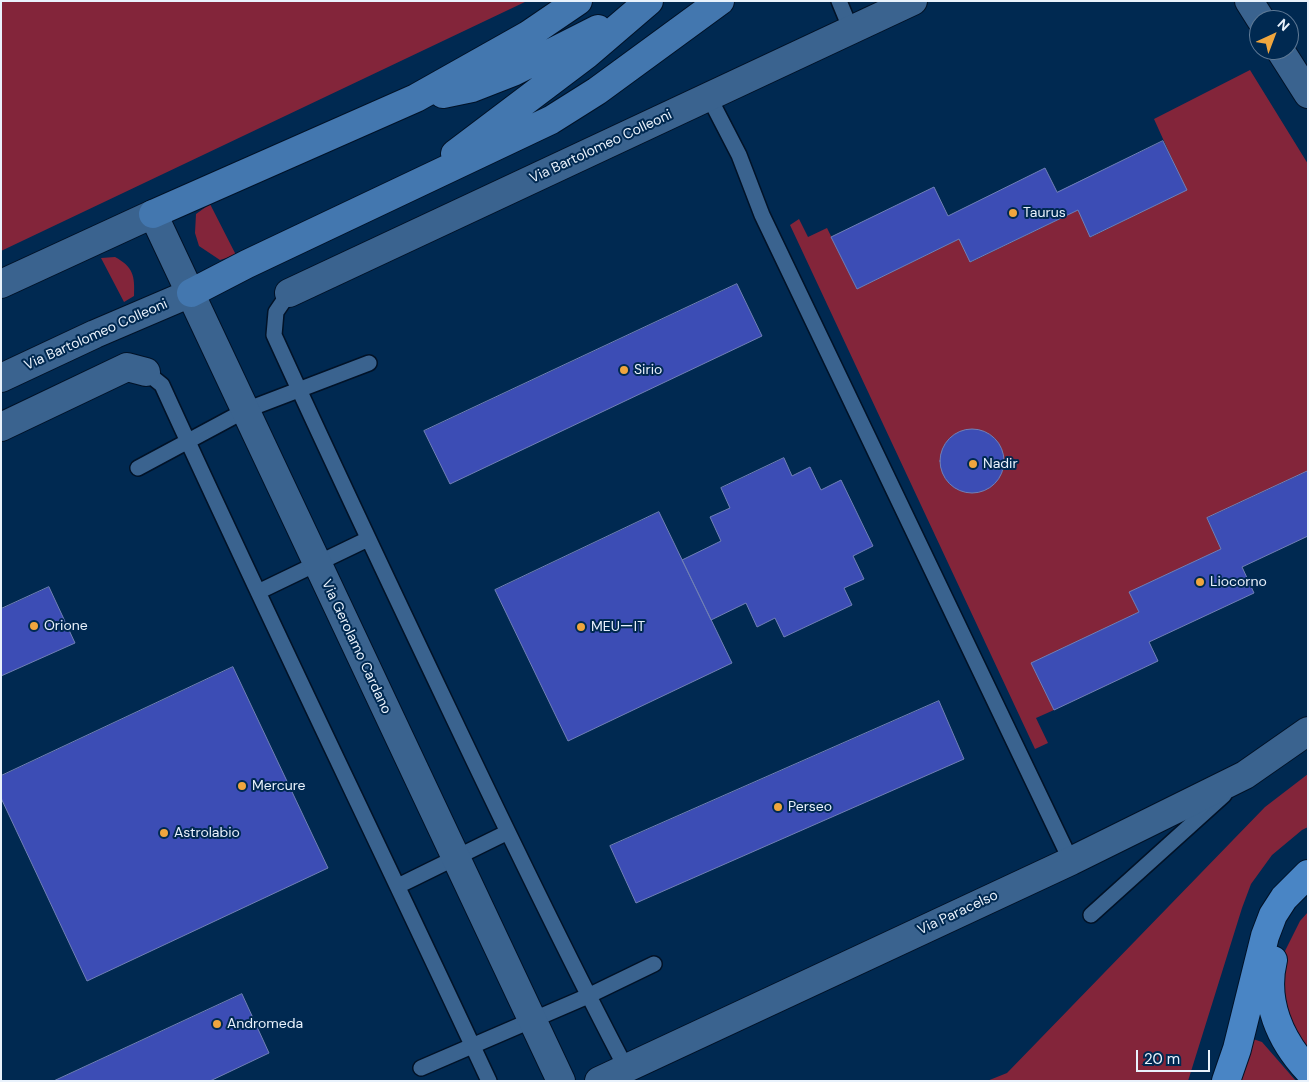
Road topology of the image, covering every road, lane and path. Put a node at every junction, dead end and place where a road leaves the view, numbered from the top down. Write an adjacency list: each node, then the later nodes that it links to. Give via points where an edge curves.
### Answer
1 (578, 1): 11 (main road, via 528,35)
2 (644, 1): 11 (main road, via 584,38 513,72 472,88)
3 (649, 1): 12 (main road, via 586,55 478,135)
4 (720, 1): 12 (main road, via 568,110)
5 (839, 1): 7 (lane)
6 (913, 1): 7 (street, Via Bartolomeo Colleoni)
7 (851, 30): 10 (street, Via Bartolomeo Colleoni)
8 (1286, 60): 9 (street)
9 (1308, 94)
10 (709, 97): 16 (street, Via Bartolomeo Colleoni); 32 (lane, via 739,155 766,224)
11 (416, 98): 13 (main road)
12 (423, 181): 15 (main road)
13 (153, 214): 14 (street); 15 (street, Via Gerolamo Cardano)
14 (1, 284)
15 (191, 293): 19 (street, Via Bartolomeo Colleoni); 21 (street, Via Gerolamo Cardano)
16 (289, 293): 20 (lane, via 276,312 274,335)
17 (369, 364): 20 (lane)
18 (146, 372): 22 (street, via 127,366); 23 (lane, via 162,385)
19 (1, 378)
20 (298, 390): 21 (lane); 25 (lane)
21 (246, 410): 23 (lane); 26 (street, Via Gerolamo Cardano)
22 (1, 427)
23 (188, 441): 24 (lane); 27 (lane)
24 (138, 468)
25 (368, 539): 26 (lane); 30 (lane)
26 (316, 564): 27 (lane); 31 (street, Via Gerolamo Cardano)
27 (258, 592): 34 (lane)
28 (1308, 731): 29 (street, Via Paracelso)
29 (1245, 775): 32 (street, Via Paracelso); 36 (lane)
30 (508, 832): 31 (lane); 38 (lane)
31 (456, 857): 34 (lane); 39 (street, Via Gerolamo Cardano)
32 (1071, 861): 42 (street, Via Paracelso)
33 (1308, 874): 47 (highway, via 1272,915)
34 (398, 886): 40 (lane)
35 (1308, 893): 43 (highway, via 1285,923 1277,943 1270,988 1280,1030)
36 (1091, 915)
37 (654, 964): 38 (lane)
38 (588, 996): 39 (lane); 42 (lane)
39 (532, 1020): 40 (lane); 45 (street, Via Gerolamo Cardano)
40 (473, 1047): 41 (lane); 44 (lane)
41 (421, 1068)
42 (626, 1068): 46 (street, Via Paracelso)
43 (1308, 1070)
44 (489, 1081)
45 (560, 1081)
46 (599, 1081)
47 (1226, 1081)

